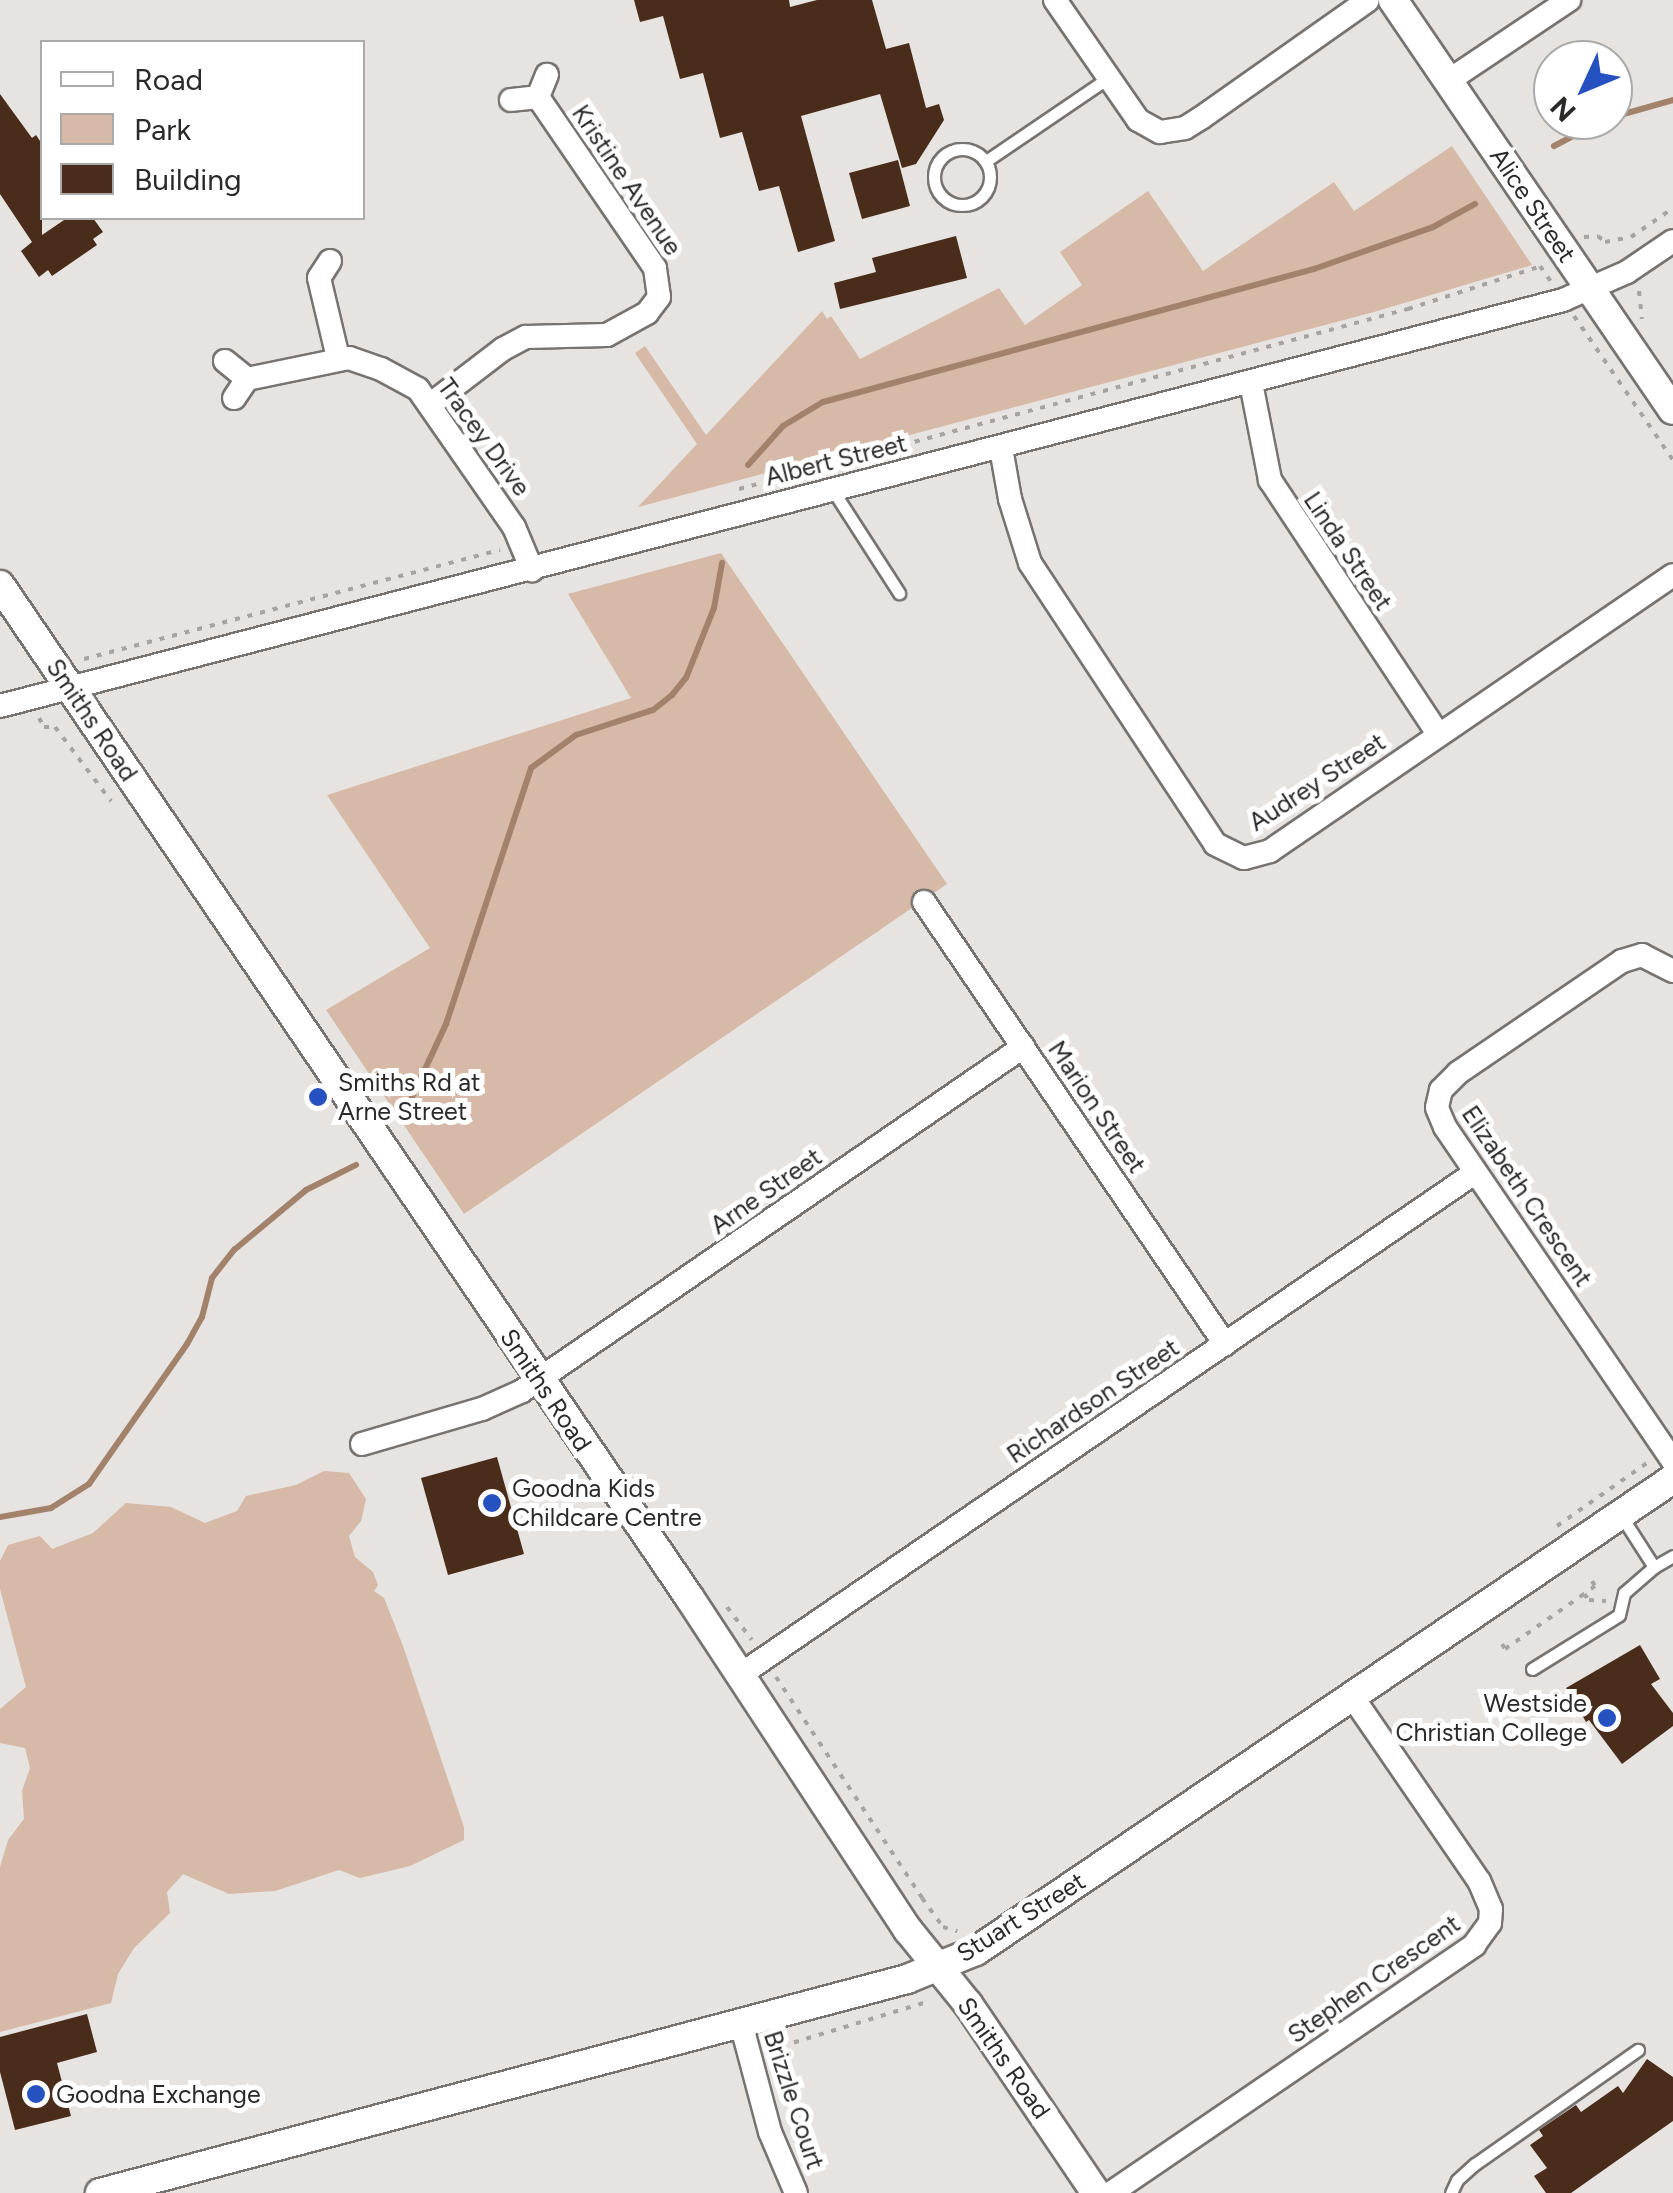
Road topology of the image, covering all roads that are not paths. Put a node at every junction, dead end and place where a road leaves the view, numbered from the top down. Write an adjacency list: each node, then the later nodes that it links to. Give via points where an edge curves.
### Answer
1 (1055, 0): 5 (street)
2 (1368, 0): 5 (street, via 1184,128 1148,128)
3 (1393, 0): 6 (street, Alice Street)
4 (1569, 0): 6 (street)
5 (1108, 78): 8 (lane)
6 (1448, 81): 11 (street, Alice Street)
7 (512, 100): 15 (street, Kristine Avenue, via 542,86 656,268 660,296 647,313 607,334 526,337)
8 (986, 162): 8 (lane, via 990,182 979,199 958,205 940,194 934,173 946,154 967,150)
9 (1673, 241): 11 (street, Albert Street)
10 (316, 270): 12 (street)
11 (1592, 291): 14 (street, Albert Street); 16 (street, Alice Street)
12 (338, 358): 13 (street, Tracey Drive, via 241,389); 15 (street, Tracey Drive, via 399,377)
13 (226, 361)
14 (1251, 383): 17 (street, Albert Street); 25 (street, Linda Street, via 1270,480)
15 (430, 404): 19 (street, Tracey Drive)
16 (1673, 410)
17 (1001, 448): 18 (street, Albert Street); 25 (street, Audrey Street, via 1030,563 1215,844 1244,858 1270,851)
18 (832, 489): 19 (street, Albert Street); 22 (lane)
19 (532, 570): 23 (street, Albert Street)
20 (1673, 575): 25 (street, Audrey Street)
21 (0, 584): 23 (street, Smiths Road)
22 (899, 593)
23 (70, 688): 24 (street, Albert Street); 31 (street, Smiths Road)
24 (0, 706)
25 (1438, 734)
26 (924, 902): 28 (street, Marion Street)
27 (1673, 971): 29 (street, Elizabeth Crescent, via 1642,955 1622,961 1440,1090 1437,1108)
28 (1024, 1048): 30 (street, Marion Street); 31 (street, Arne Street)
29 (1476, 1172): 30 (street, Richardson Street); 33 (street, Elizabeth Crescent)
30 (1225, 1344): 38 (street, Richardson Street)
31 (540, 1380): 32 (street, Arne Street, via 494,1405); 38 (street, Smiths Road)
32 (362, 1444)
33 (1671, 1464): 34 (street, Stuart Street)
34 (1620, 1514): 36 (lane); 39 (street, Stuart Street)
35 (1673, 1556): 36 (lane)
36 (1654, 1567): 37 (lane, via 1624,1594 1620,1616)
37 (1532, 1669)
38 (740, 1675): 40 (street, Smiths Road)
39 (1351, 1696): 40 (street, Stuart Street, via 990,1942); 46 (street, Stephen Crescent, via 1478,1882 1490,1922 1474,1944)
40 (938, 1967): 41 (street, Stuart Street); 45 (street, Smiths Road)
41 (741, 2023): 43 (street, Stuart Street); 44 (street, Brizzle Court, via 770,2132)
42 (1638, 2050): 47 (lane, via 1462,2174)
43 (100, 2193)
44 (796, 2193)
45 (1096, 2193)
46 (1111, 2193)
47 (1451, 2193)

